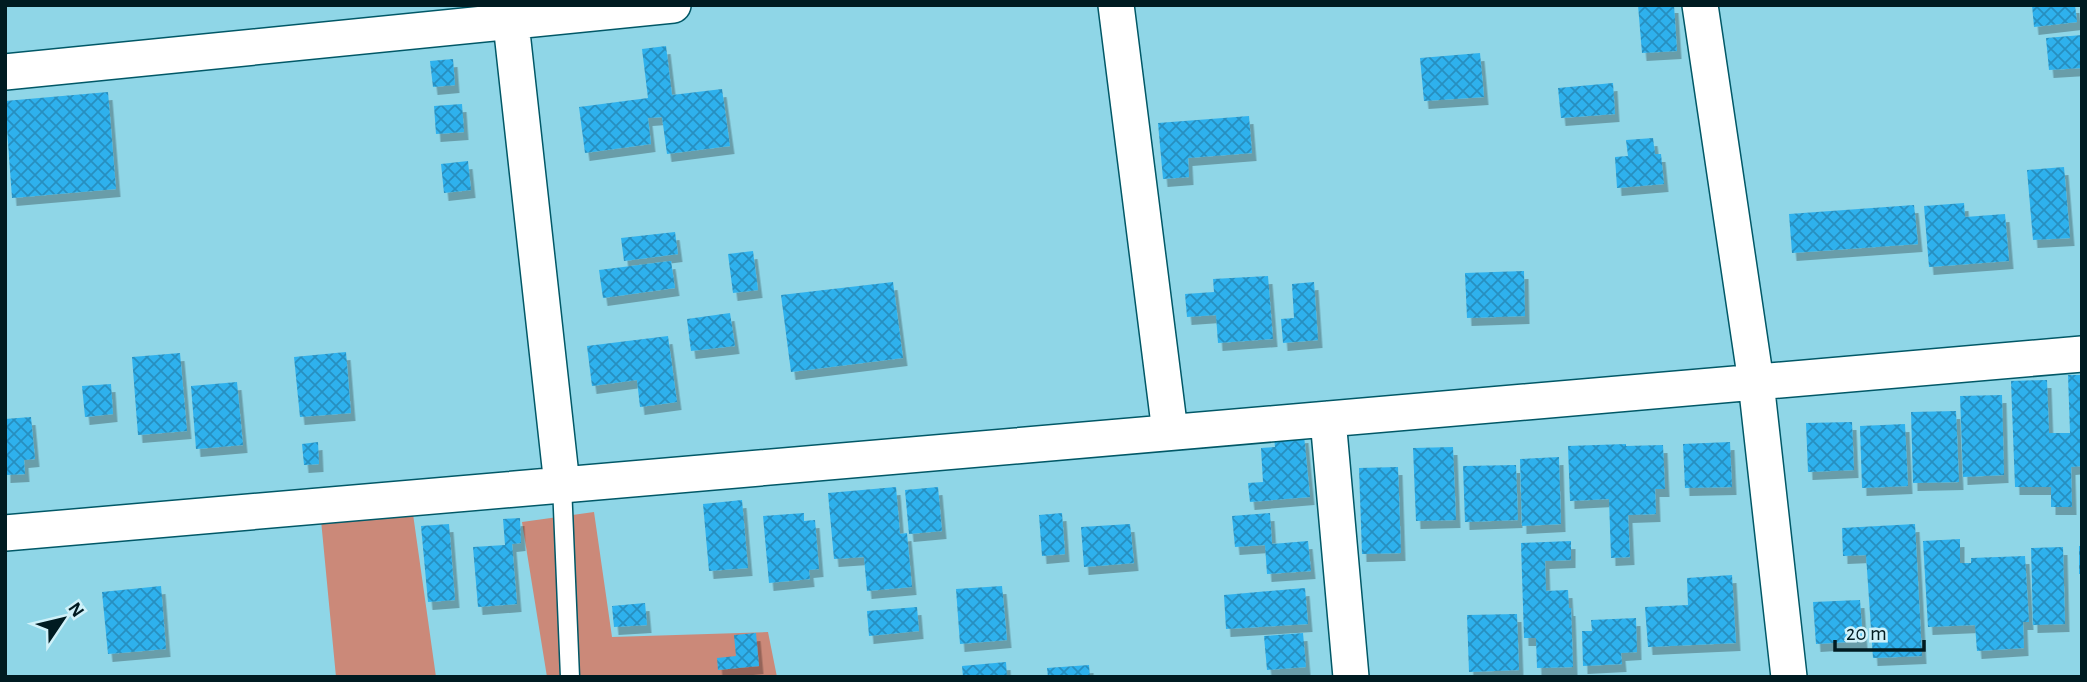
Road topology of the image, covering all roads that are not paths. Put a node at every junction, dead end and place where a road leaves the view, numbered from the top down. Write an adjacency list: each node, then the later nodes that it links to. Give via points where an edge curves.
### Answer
1 (673, 5): 4 (street)
2 (1116, 5): 9 (street)
3 (1700, 5): 7 (street)
4 (510, 13): 5 (street); 10 (street)
5 (5, 72)
6 (2082, 354): 7 (street)
7 (1756, 382): 8 (street); 14 (street)
8 (1328, 419): 9 (street); 13 (street)
9 (1170, 432): 10 (street)
10 (562, 485): 11 (street); 12 (lane)
11 (5, 533)
12 (570, 677)
13 (1351, 677)
14 (1788, 677)

